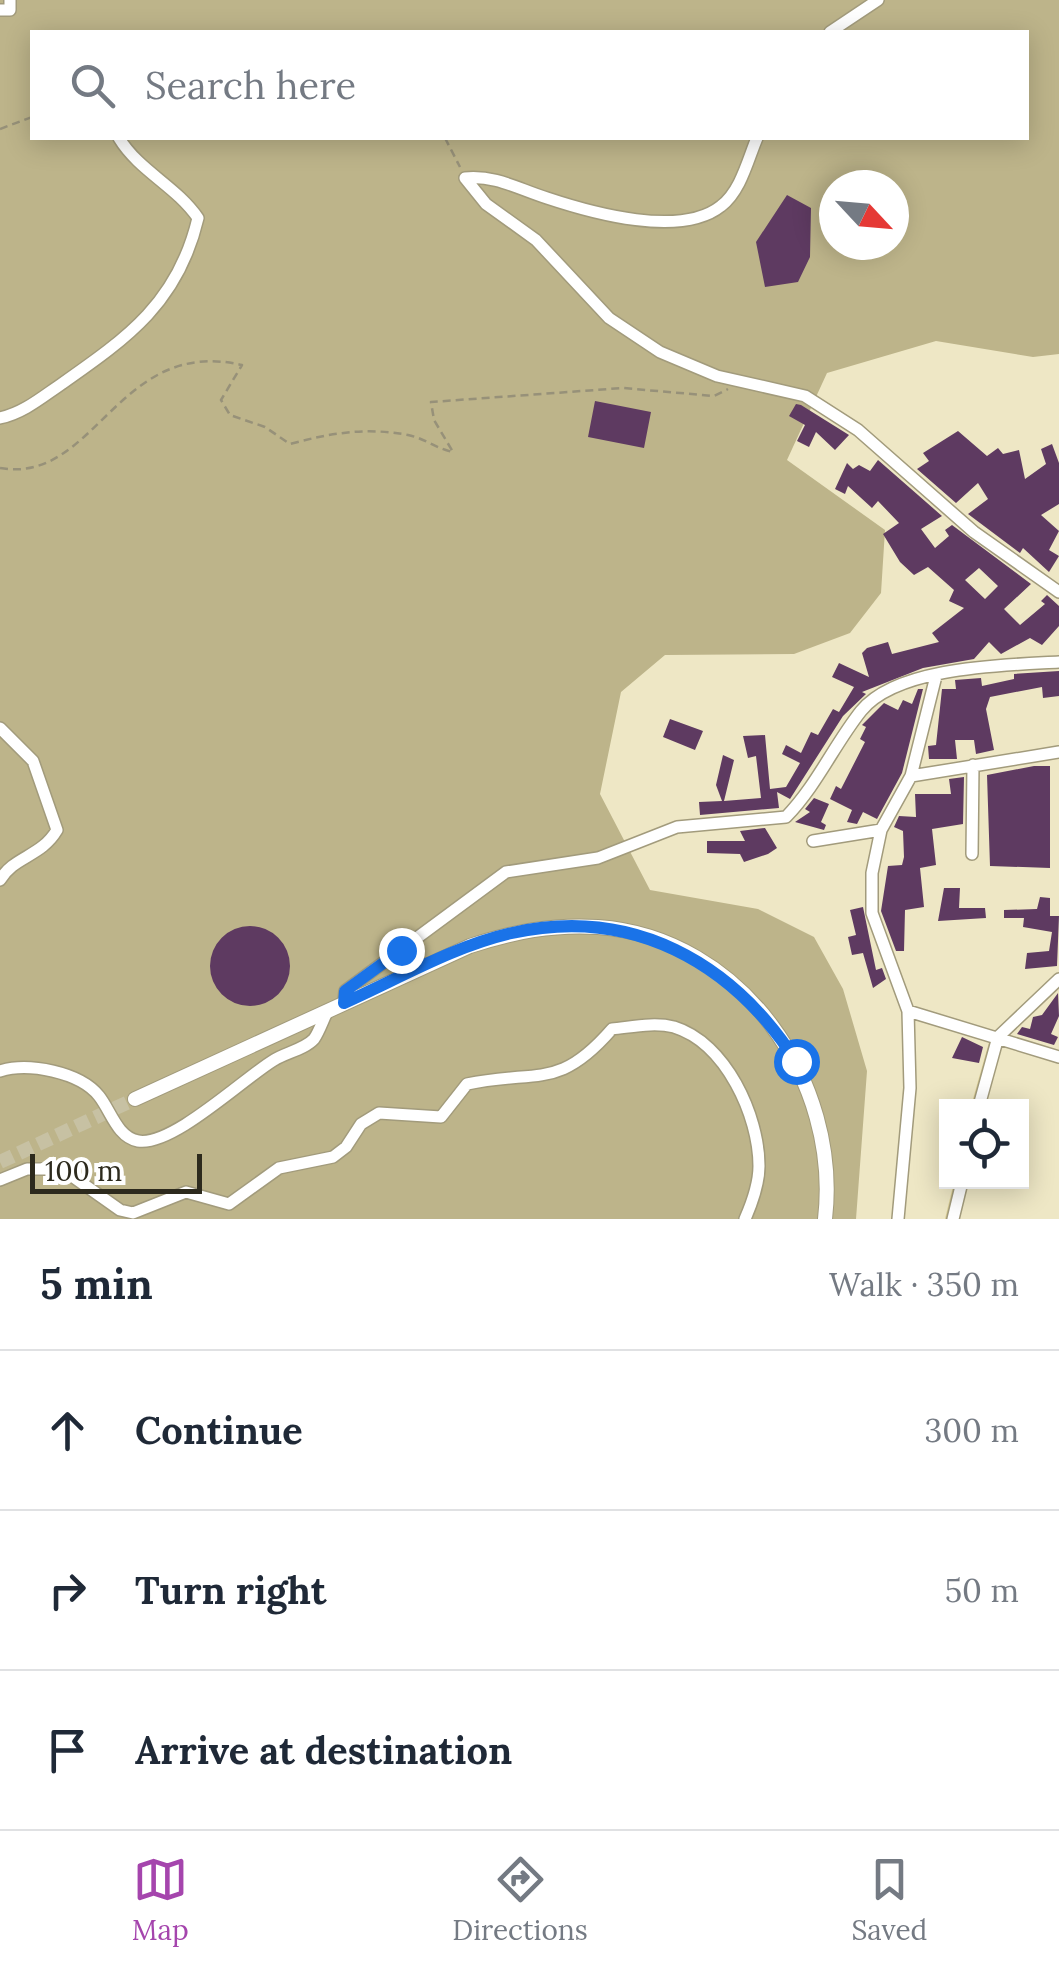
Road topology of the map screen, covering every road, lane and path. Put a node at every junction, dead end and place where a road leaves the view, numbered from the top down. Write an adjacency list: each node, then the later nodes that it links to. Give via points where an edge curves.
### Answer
1 (10, 0): 3 (street, via 10,10)
2 (878, 0): 4 (street)
3 (0, 10)
4 (833, 30)
5 (30, 118): 6 (path)
6 (0, 129)
7 (120, 140): 12 (street, via 130,156 186,201 198,218 193,238 163,300 142,324 25,409)
8 (446, 140): 10 (path)
9 (757, 140): 10 (street, via 723,206 684,221 614,217 506,182)
10 (465, 178): 11 (street, via 486,204 536,240 599,311 660,352)
11 (734, 380): 13 (path, via 714,396 623,388 431,402 453,452 411,435 349,430 290,444 230,416 221,400 242,365 184,364 135,386 44,467); 14 (street, via 805,396 858,430 974,532)
12 (0, 418)
13 (0, 468)
14 (1059, 592)
15 (1059, 662): 16 (street)
16 (936, 676): 20 (street); 26 (street, via 876,696 786,817 677,826 598,858 506,872 345,991)
17 (0, 728): 24 (street, via 33,761 58,830 46,849 22,859)
18 (1059, 752): 19 (street)
19 (973, 766): 20 (street); 23 (street)
20 (911, 776): 21 (street)
21 (881, 830): 22 (street); 27 (street, via 872,913)
22 (814, 841)
23 (972, 854)
24 (0, 880)
25 (1059, 979): 29 (street)
26 (344, 1003): 28 (street); 37 (street, via 510,933 600,927 669,947 733,984 796,1061 823,1138)
27 (908, 1011): 29 (street); 38 (street, via 910,1088)
28 (327, 1012): 31 (street, via 312,1041 275,1059 216,1106 139,1142 123,1134 88,1086 39,1068); 32 (street)
29 (995, 1036): 30 (street); 33 (street)
30 (1059, 1057)
31 (0, 1071)
32 (134, 1099)
33 (981, 1099)
34 (0, 1180): 36 (street, via 27,1169 62,1170 133,1214 186,1192 229,1204 279,1168 333,1157 378,1113 441,1117 466,1084 565,1071 583,1062 612,1029 657,1024 700,1041 739,1090 759,1168)
35 (960, 1189): 39 (street)
36 (745, 1219)
37 (825, 1219)
38 (898, 1219)
39 (954, 1219)

